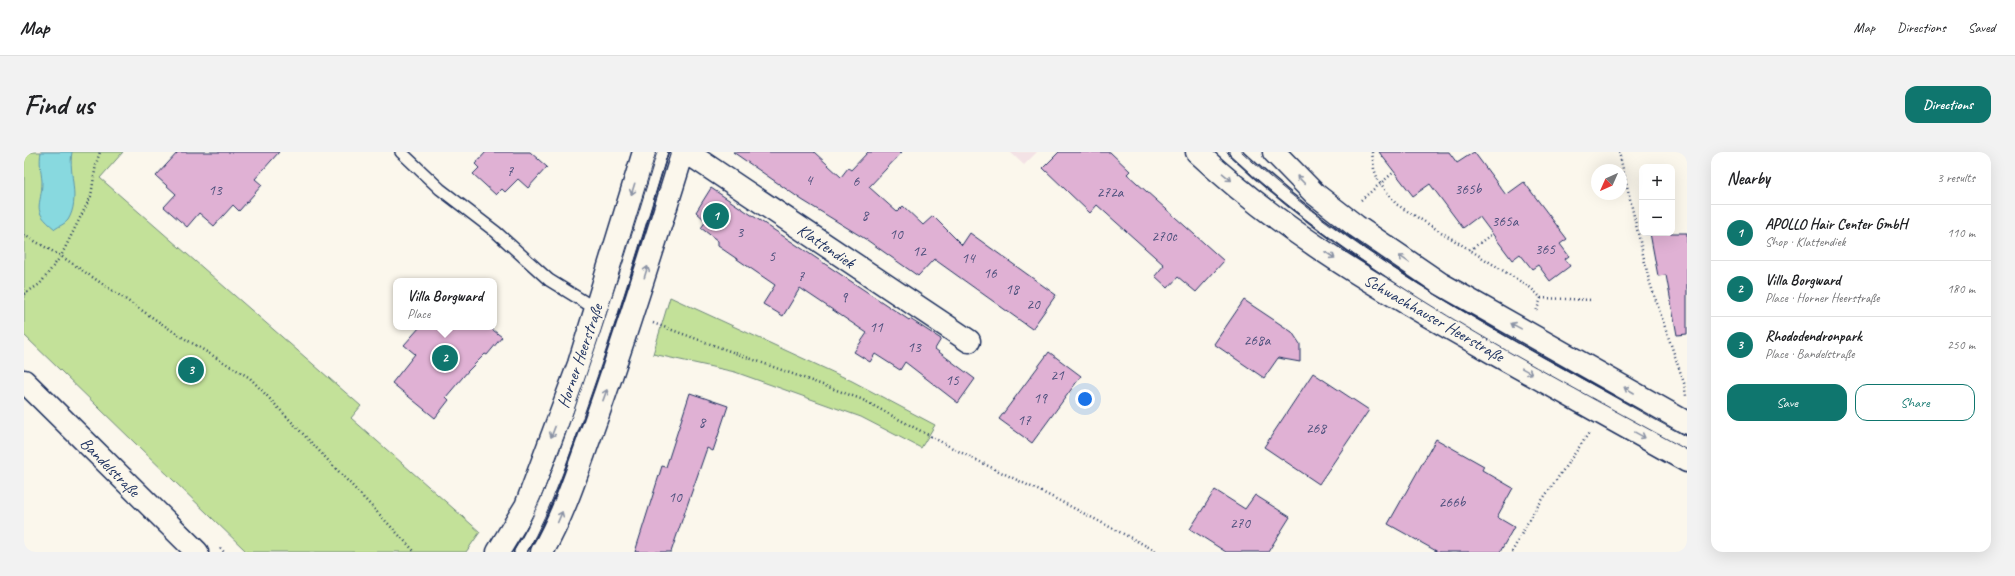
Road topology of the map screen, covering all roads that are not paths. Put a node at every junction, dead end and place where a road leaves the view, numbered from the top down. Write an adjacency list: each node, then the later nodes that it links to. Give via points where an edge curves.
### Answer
1 (401, 152): 8 (lane, via 440,189 496,232 548,280)
2 (644, 152): 8 (main road, Horner Heerstraße, one-way to 8)
3 (662, 152): 16 (lane, via 589,384 546,500)
4 (683, 152): 9 (main road, Klattendiek); 17 (main road, one-way to 4, via 560,518 632,315)
5 (1197, 152): 13 (main road, Schwachhauser Heerstraße, one-way to 13, via 1262,206 1328,254 1423,314)
6 (1235, 152): 12 (lane, via 1280,192 1367,258 1438,303)
7 (1274, 152): 11 (main road, Schwachhauser Heerstraße, one-way to 7, via 1441,284 1315,194)
8 (596, 309): 15 (main road, Horner Heerstraße, one-way to 15, via 579,364 526,506)
9 (969, 341)
10 (24, 381): 14 (main road, Bandelstraße)
11 (1687, 423)
12 (1687, 443)
13 (1687, 461)
14 (197, 552)
15 (498, 552)
16 (520, 552)
17 (542, 552)

